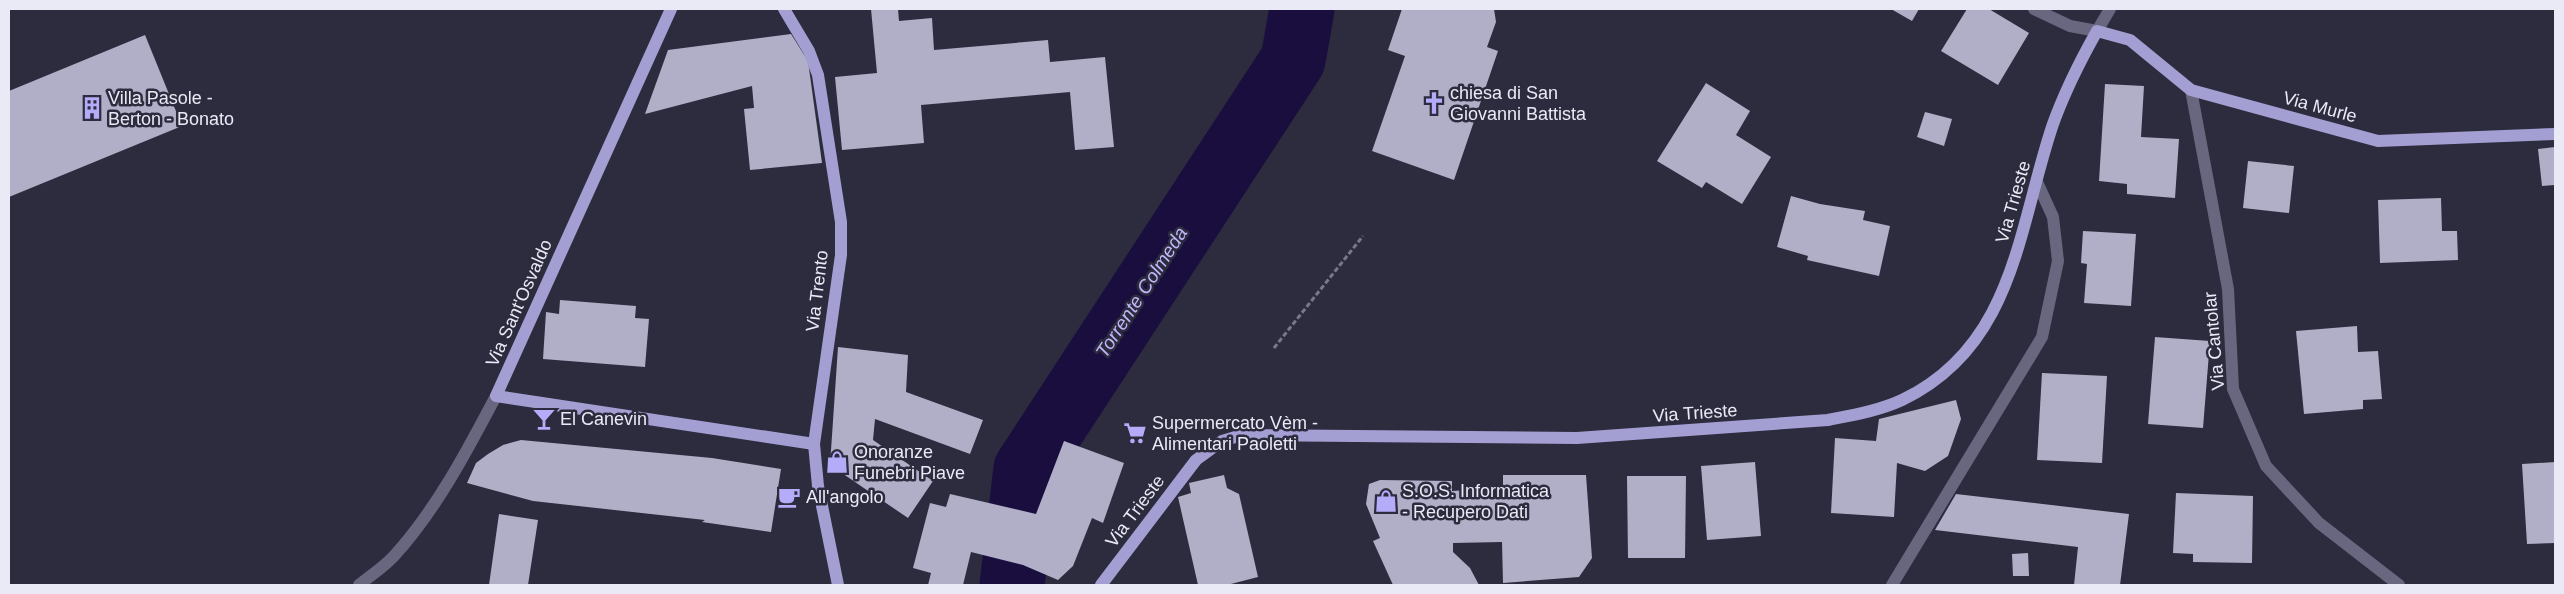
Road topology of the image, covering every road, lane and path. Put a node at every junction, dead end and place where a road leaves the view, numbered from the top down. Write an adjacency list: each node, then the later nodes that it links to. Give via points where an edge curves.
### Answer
1 (671, 9): 11 (main road, Via Sant'Osvaldo)
2 (784, 9): 12 (main road, Via Trento, via 818,75 841,222 841,255)
3 (2034, 9): 5 (street, via 2070,26)
4 (2110, 9): 5 (street, Via Trieste)
5 (2097, 31): 6 (main road, Via Murle, via 2130,40); 8 (main road, Via Trieste, via 2075,70 2053,124)
6 (2191, 90): 7 (main road, Via Murle, via 2378,141); 17 (street, Via Cantolar, via 2228,288 2233,389 2240,406 2266,466 2318,523)
7 (2555, 134)
8 (2038, 182): 15 (main road, Via Trieste, via 2008,282 1994,314 1956,361 1930,383 1902,400 1869,412 1828,420 1577,438 1242,435 1222,441 1196,460); 16 (street, via 2053,217 2058,261 2042,337)
9 (1363, 236): 10 (path)
10 (1274, 348)
11 (496, 396): 12 (main road); 13 (street, Via Sant'Osvaldo, via 420,523 394,557)
12 (814, 444): 14 (main road, Via Trento, via 818,486)
13 (359, 585)
14 (838, 585)
15 (1101, 585)
16 (1892, 585)
17 (2399, 585)

